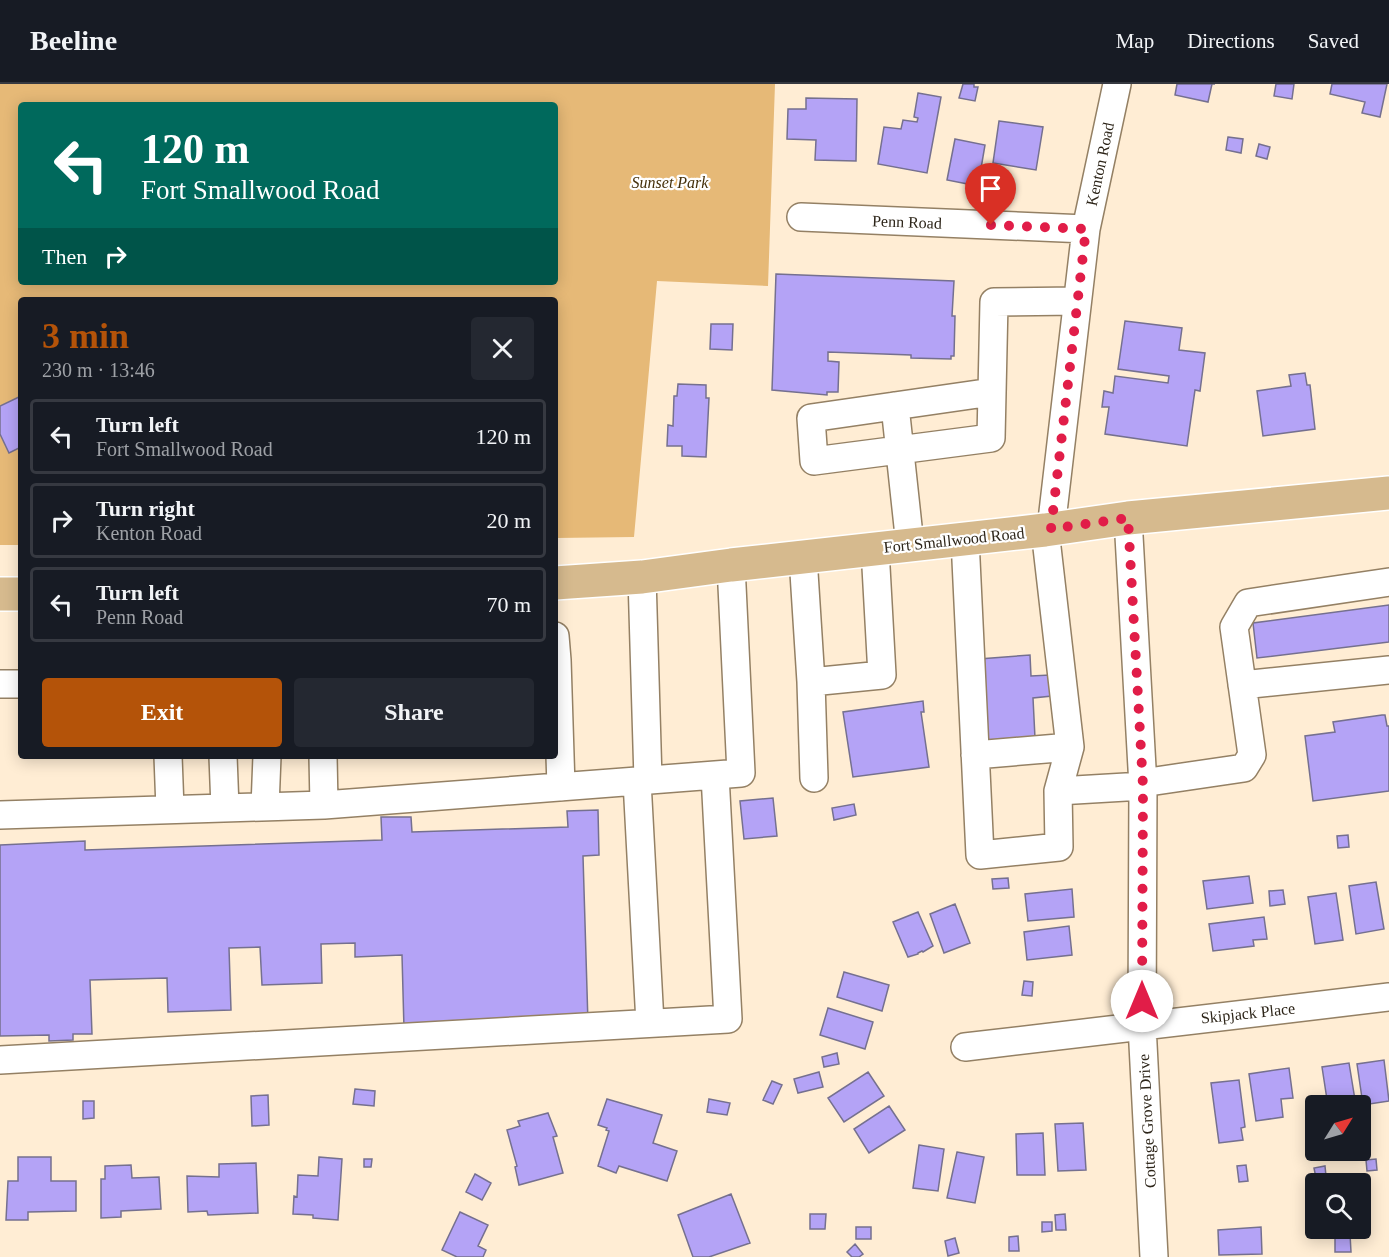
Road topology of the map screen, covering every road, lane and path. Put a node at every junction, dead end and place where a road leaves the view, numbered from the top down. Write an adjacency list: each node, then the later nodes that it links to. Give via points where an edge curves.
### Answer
1 (1117, 84): 3 (street, Kenton Road)
2 (801, 217): 3 (street, Penn Road)
3 (1086, 229): 4 (street, Kenton Road)
4 (1077, 301): 5 (street, via 994,302); 10 (street, Kenton Road)
5 (992, 392): 6 (street); 7 (street, via 991,438)
6 (895, 406): 7 (street); 7 (street, via 810,418 814,461)
7 (899, 449): 12 (street)
8 (1389, 493): 9 (main road, Fort Smallwood Road)
9 (1128, 518): 10 (main road, Fort Smallwood Road); 36 (street, Cottage Grove Drive)
10 (1048, 530): 11 (main road, Fort Smallwood Road); 27 (street, Kenton Road)
11 (965, 539): 12 (main road, Fort Smallwood Road); 28 (street)
12 (910, 545): 13 (main road, Fort Smallwood Road)
13 (875, 549): 14 (main road, Fort Smallwood Road); 22 (street, via 882,675)
14 (803, 557): 15 (main road, Fort Smallwood Road); 22 (street)
15 (731, 565): 16 (main road, Fort Smallwood Road); 33 (street, via 741,773)
16 (642, 577): 18 (main road, Fort Smallwood Road); 35 (street)
17 (1389, 582): 25 (street, via 1248,603 1234,627)
18 (558, 583)
19 (0, 594): 20 (main road)
20 (18, 594)
21 (1389, 670): 25 (street)
22 (811, 682): 34 (street)
23 (0, 684): 24 (street)
24 (18, 684)
25 (1242, 685): 36 (street, via 1252,755 1244,768)
26 (558, 706): 37 (street)
27 (1070, 747): 28 (street); 38 (street)
28 (975, 755): 38 (street, via 980,855 1059,847)
29 (168, 759): 42 (street)
30 (223, 759): 41 (street)
31 (267, 759): 40 (street)
32 (323, 759): 39 (street)
33 (715, 775): 35 (street); 45 (street, via 728,1019)
34 (814, 778)
35 (643, 781): 37 (street); 45 (street)
36 (1142, 784): 38 (street); 46 (street, Cottage Grove Drive)
37 (561, 787): 39 (street)
38 (1058, 791)
39 (324, 804): 40 (street)
40 (265, 807): 41 (street)
41 (225, 808): 42 (street)
42 (170, 809): 43 (street)
43 (0, 816)
44 (1389, 997): 46 (street, Skipjack Place)
45 (650, 1023): 48 (street)
46 (1142, 1025): 47 (street, Skipjack Place); 49 (street, Cottage Grove Drive)
47 (965, 1047)
48 (0, 1060)
49 (1154, 1257)

